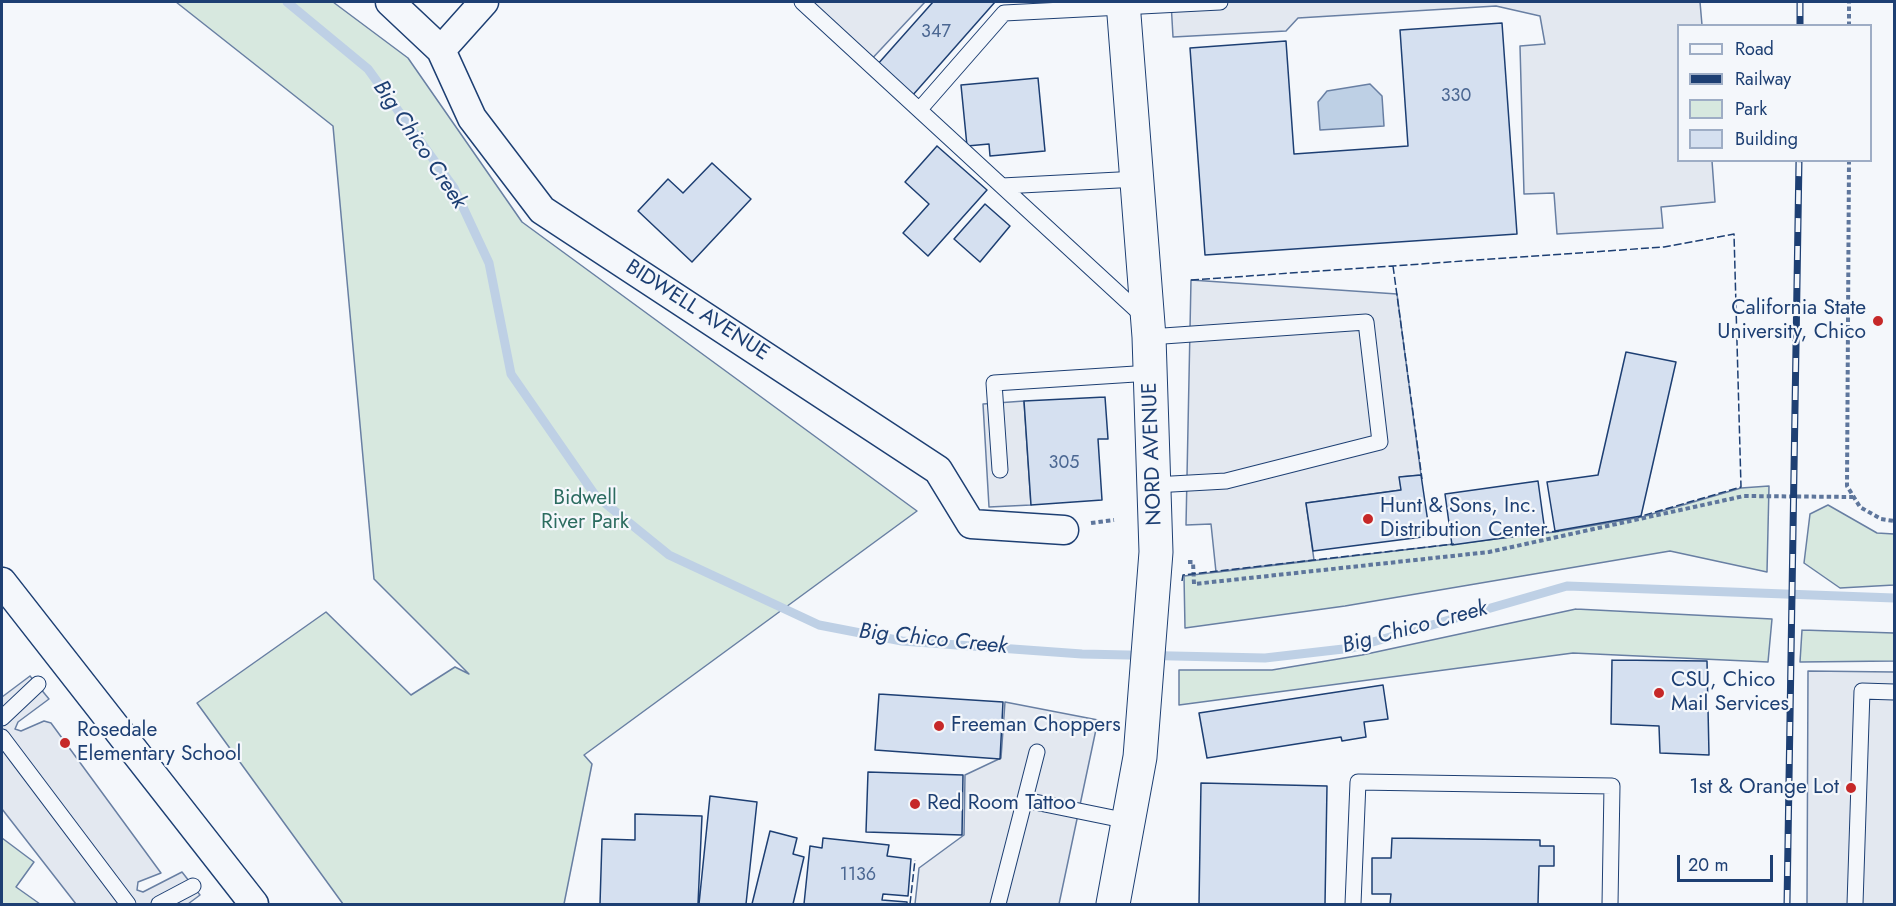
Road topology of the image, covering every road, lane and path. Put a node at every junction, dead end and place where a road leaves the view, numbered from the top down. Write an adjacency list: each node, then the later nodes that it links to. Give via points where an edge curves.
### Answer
1 (390, 2): 8 (street, BIDWELL AVENUE)
2 (484, 2): 8 (street)
3 (802, 2): 9 (lane)
4 (1220, 2): 6 (lane)
5 (1849, 2): 7 (path)
6 (1123, 4): 9 (lane, via 1004,13); 11 (main road, NORD AVENUE)
7 (1849, 24)
8 (441, 50): 21 (street, BIDWELL AVENUE, via 472,118 542,210 938,470 971,524)
9 (920, 110): 12 (lane)
10 (1848, 162): 17 (path, via 1847,486)
11 (1138, 179): 12 (lane); 13 (main road, NORD AVENUE)
12 (1002, 186): 13 (lane)
13 (1148, 329): 14 (main road, NORD AVENUE); 16 (lane, via 1366,322 1380,442 1226,481)
14 (1151, 372): 15 (lane, via 994,383); 16 (main road, NORD AVENUE)
15 (1000, 470)
16 (1154, 485): 30 (main road, NORD AVENUE, via 1155,552 1140,757)
17 (1853, 497): 19 (path, via 1860,507 1881,519); 22 (path, via 1744,496 1490,552 1194,584 1193,562)
18 (1114, 520): 20 (path)
19 (1894, 521)
20 (1098, 522)
21 (1064, 530)
22 (1181, 562)
23 (2, 582): 34 (street)
24 (38, 684): 26 (lane)
25 (1894, 692): 39 (lane, via 1862,691)
26 (2, 718)
27 (2, 737): 32 (lane)
28 (1036, 752): 29 (lane)
29 (1025, 800): 30 (lane); 35 (lane)
30 (1128, 821): 36 (main road, NORD AVENUE)
31 (193, 886): 33 (lane)
32 (128, 904)
33 (159, 904)
34 (254, 904)
35 (998, 904)
36 (1113, 904)
37 (1353, 904): 38 (lane, via 1358,782 1612,786)
38 (1610, 904)
39 (1855, 904)

